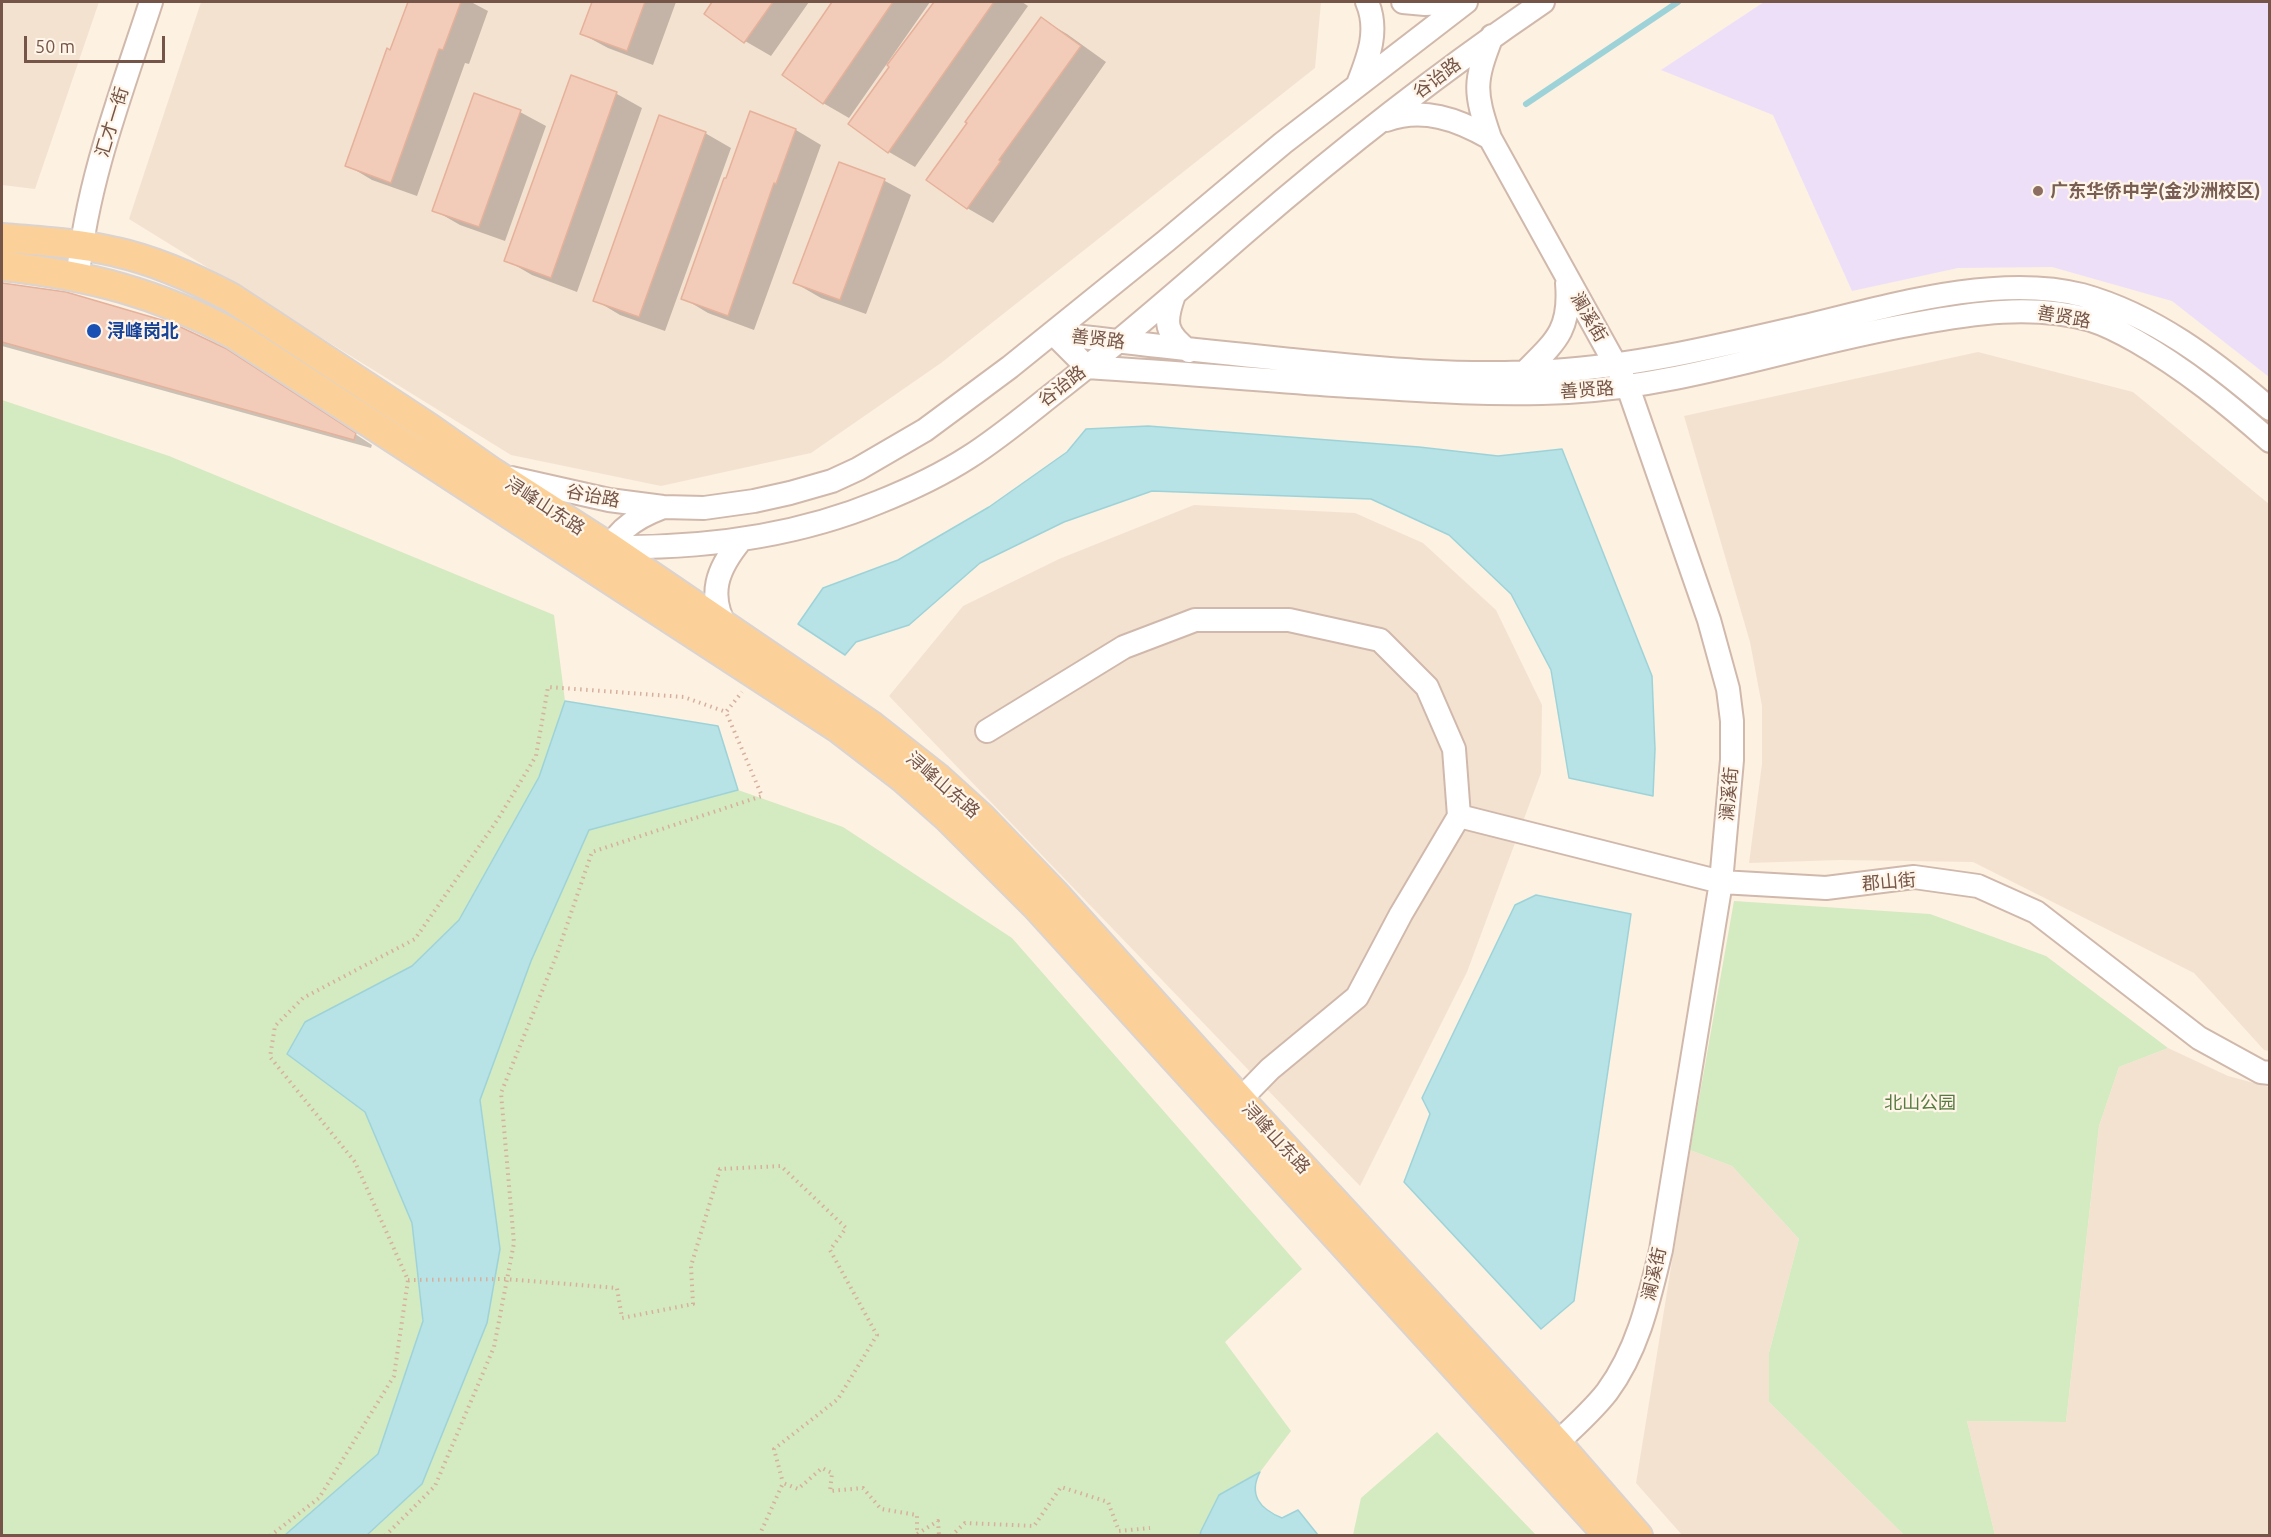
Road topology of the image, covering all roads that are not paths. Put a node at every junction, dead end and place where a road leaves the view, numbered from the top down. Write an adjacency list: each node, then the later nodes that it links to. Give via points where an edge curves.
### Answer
1 (151, 2): 11 (street, 汇才一街, via 97,173)
2 (1367, 2): 7 (street, via 1372,18 1371,45)
3 (1403, 2): 4 (street)
4 (1464, 2): 7 (street, 谷诒路)
5 (1544, 2): 6 (street, 谷诒路)
6 (1492, 36): 8 (street, 谷诒路); 9 (street, 澜溪街, via 1477,84 1478,105)
7 (1357, 85): 16 (street, 谷诒路)
8 (1377, 123): 9 (street, via 1408,114 1425,114 1466,124); 15 (street, 谷诒路)
9 (1490, 138): 14 (street, 澜溪街)
10 (2, 238): 11 (main road, 浔峰山东路)
11 (81, 245): 13 (street, 汇才一街); 25 (main road, 浔峰山东路, via 120,252 158,265 232,298)
12 (2, 266): 13 (main road, 浔峰山东路)
13 (78, 275): 30 (main road, 浔峰山东路, via 147,295 205,318 558,546)
14 (1567, 278): 19 (street, 澜溪街); 21 (street, via 1567,320)
15 (1174, 295): 17 (street, 谷诒路); 18 (street, via 1167,314 1169,330)
16 (1053, 333): 17 (street, 善贤路); 20 (street, 善贤路); 27 (street, 谷诒路, via 925,429 858,469 790,493)
17 (1118, 342): 18 (street, 善贤路); 20 (street, 谷诒路)
18 (1190, 351): 21 (street, 善贤路, via 1384,369)
19 (1616, 365): 21 (street, 善贤路); 22 (street, 澜溪街); 23 (street, 善贤路, via 1926,298 2004,289 2052,290 2104,302 2155,325 2204,356)
20 (1087, 367): 22 (street, 善贤路, via 1446,392 1537,393); 28 (street, 谷诒路, via 967,458 923,481 835,517)
21 (1524, 373)
22 (1628, 387): 24 (street, 善贤路, via 1897,327 2026,310 2094,321 2119,332 2179,368); 34 (street, 澜溪街, via 1709,620 1728,689 1732,760)
23 (2270, 409)
24 (2270, 441)
25 (492, 472): 26 (street, 谷诒路, via 609,500); 30 (main road, 浔峰山东路)
26 (663, 507): 27 (street, 谷诒路); 30 (street, via 632,521)
27 (704, 508): 29 (street)
28 (741, 540): 29 (street, 谷诒路); 31 (street, via 722,568 718,582 716,602)
29 (708, 544): 30 (street, 谷诒路)
30 (606, 560): 31 (main road, 浔峰山东路); 36 (main road, 浔峰山东路, via 903,778 955,825)
31 (728, 629): 36 (main road, 浔峰山东路, via 872,726 968,804 1046,885)
32 (987, 731): 33 (street, via 1124,647 1195,620 1288,620 1380,640 1427,687 1454,749)
33 (1459, 816): 34 (street, 郡山街); 36 (street, via 1357,997 1270,1069)
34 (1721, 882): 35 (street, 郡山街, via 1826,888 1914,877 1978,886 2036,912 2199,1038 2261,1072); 37 (street, 澜溪街, via 1661,1250 1650,1296 1626,1360 1607,1391)
35 (2270, 1073)
36 (1233, 1107): 37 (main road, 浔峰山东路)
37 (1548, 1451): 38 (main road, 浔峰山东路); 39 (main road, 浔峰山东路)
38 (1609, 1536)
39 (1638, 1536)

